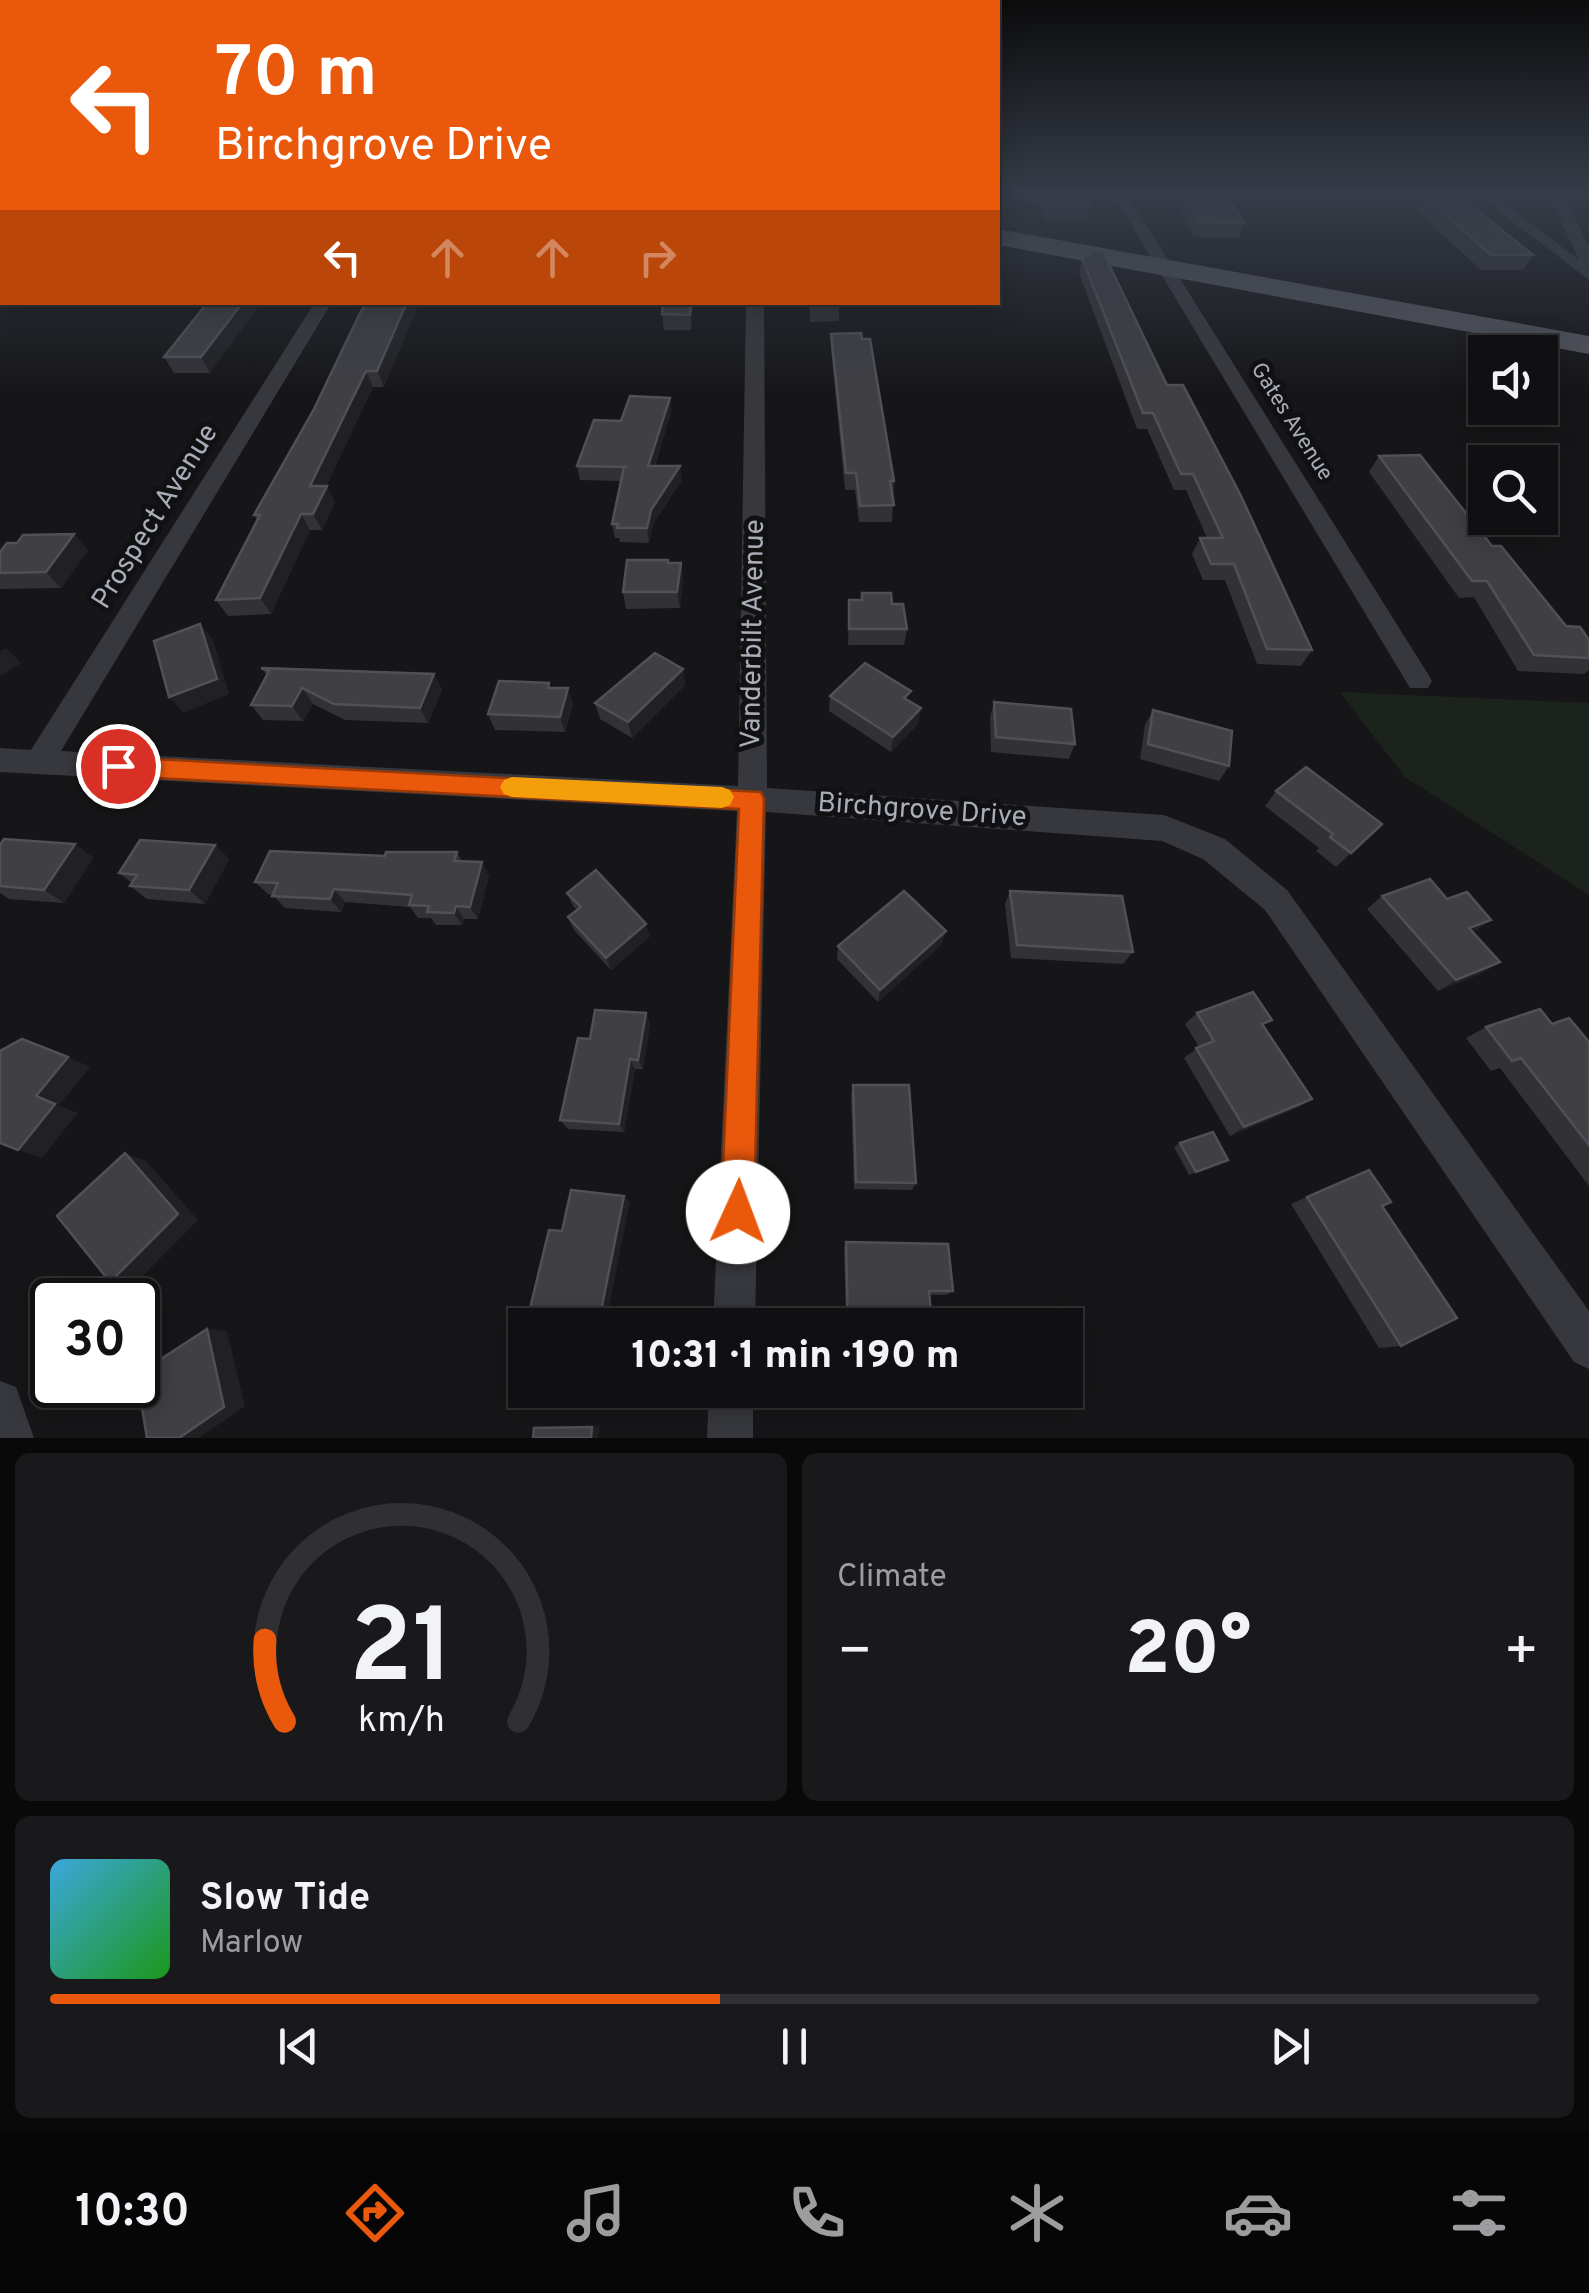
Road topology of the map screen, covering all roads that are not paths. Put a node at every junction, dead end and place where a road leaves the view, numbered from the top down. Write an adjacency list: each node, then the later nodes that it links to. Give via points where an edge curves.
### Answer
1 (1116, 258): 3 (main road)
2 (1160, 258): 3 (street, Gates Avenue)
3 (1166, 267): 6 (main road); 7 (street, Gates Avenue)
4 (322, 305): 9 (street, Prospect Avenue)
5 (756, 305): 10 (street, Vanderbilt Avenue)
6 (1589, 344)
7 (1419, 681)
8 (0, 760): 9 (street, Birchgrove Drive)
9 (38, 762): 10 (street, Birchgrove Drive)
10 (752, 799): 11 (street, Vanderbilt Avenue); 12 (street, Birchgrove Drive, via 1164,828 1214,848 1276,900)
11 (735, 1308)
12 (1589, 1347)
13 (0, 1402): 15 (street)
14 (731, 1408): 16 (street)
15 (11, 1438)
16 (730, 1438)

